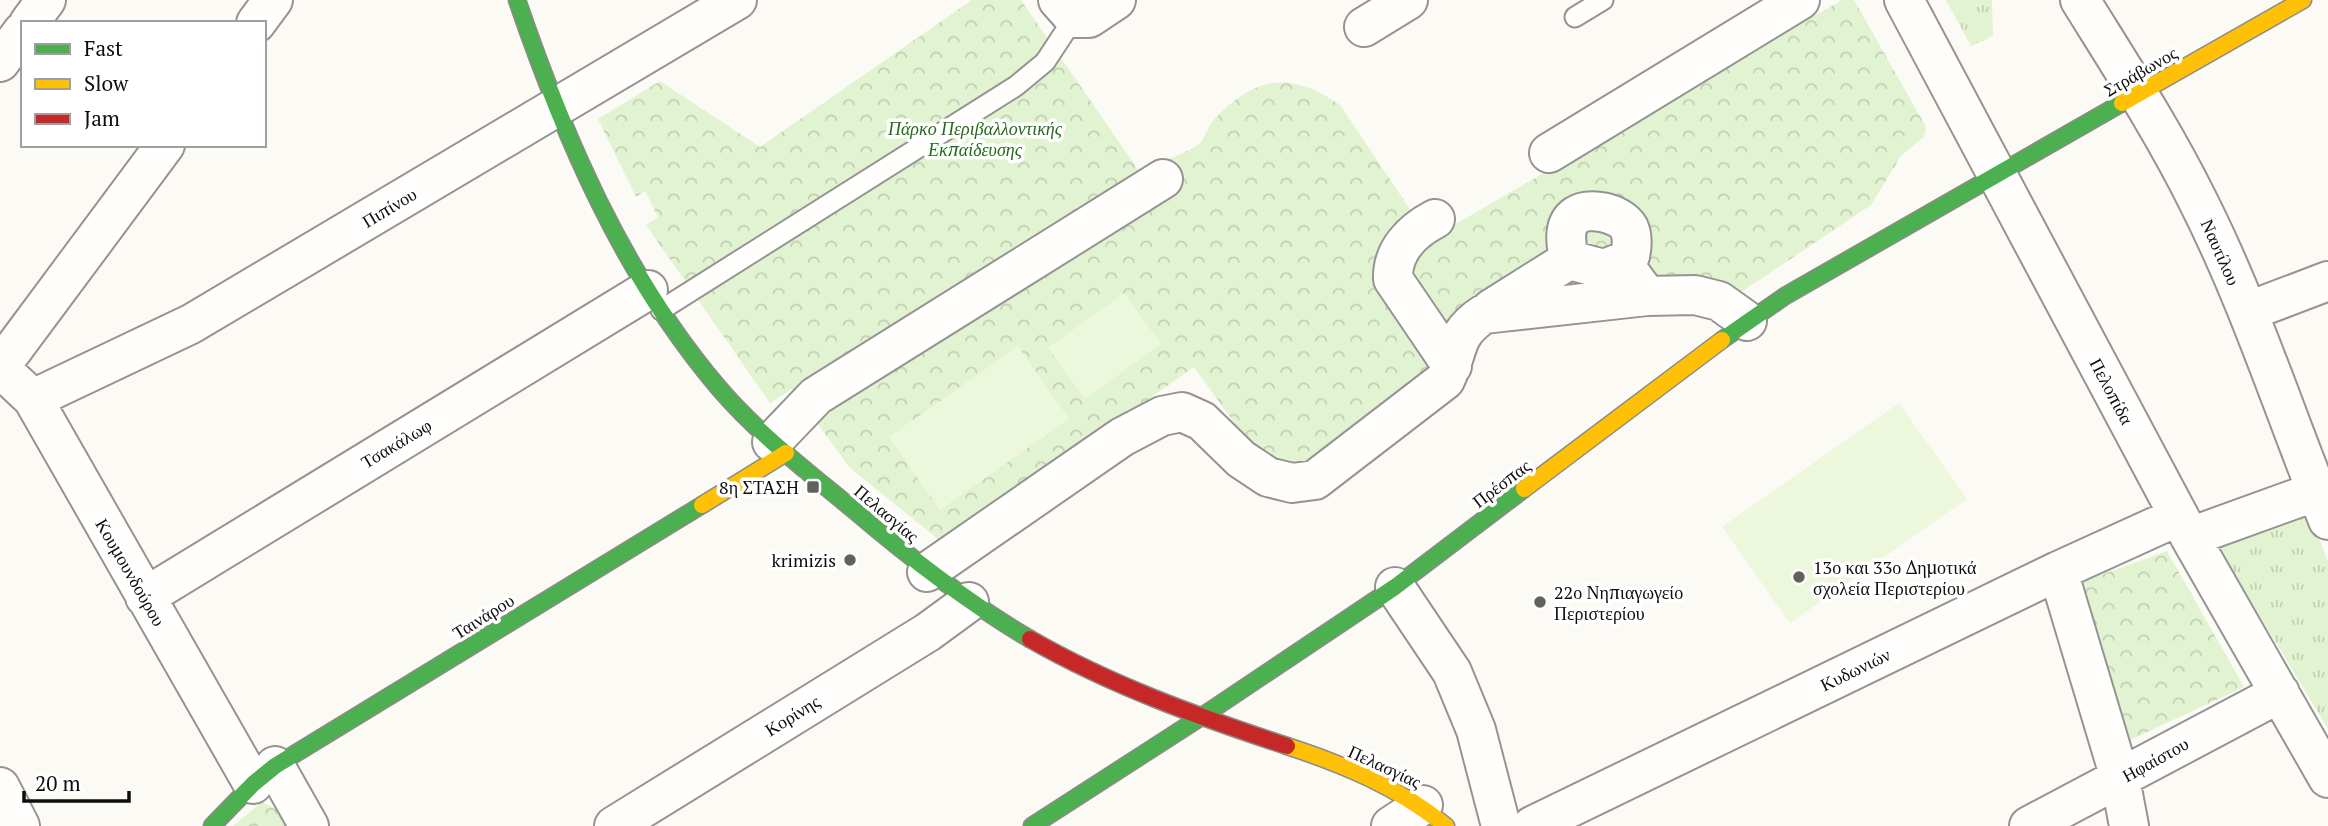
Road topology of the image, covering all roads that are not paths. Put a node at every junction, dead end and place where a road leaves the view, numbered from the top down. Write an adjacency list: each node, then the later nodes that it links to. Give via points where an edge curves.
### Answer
1 (46, 0): 14 (street)
2 (273, 0): 15 (street)
3 (517, 0): 20 (street, Πελασγίας)
4 (737, 0): 20 (street, Πιπίνου)
5 (1116, 0): 12 (street, via 1089,18)
6 (1408, 0): 16 (street)
7 (1603, 0): 13 (lane)
8 (1800, 0): 22 (street)
9 (1904, 0): 23 (street, Πελοπίδα)
10 (2080, 0): 19 (street, Ναυτίλου)
11 (2303, 0): 19 (street, Στράβωνος)
12 (1066, 9): 30 (lane, via 1045,62 1016,86)
13 (1575, 18)
14 (30, 21)
15 (257, 21)
16 (1364, 27)
17 (21, 34): 18 (street)
18 (0, 62)
19 (2138, 94): 23 (street, Στράβωνος); 31 (street, Ναυτίλου, via 2198,201)
20 (556, 108): 30 (street, Πελασγίας); 36 (street, Πιπίνου, via 191,324)
21 (164, 147): 35 (street)
22 (1549, 153)
23 (1997, 176): 33 (street, Πρέσπας); 39 (street, Πελοπίδα)
24 (1163, 179): 37 (street, via 816,396)
25 (1435, 219): 34 (street, via 1416,229 1392,266 1392,279)
26 (1569, 260): 27 (street, via 1604,269); 27 (street, via 1567,229 1573,217 1588,210 1621,219 1629,229 1633,244 1630,256); 32 (street)
27 (1622, 262): 29 (street)
28 (2328, 281): 31 (street)
29 (1647, 296): 32 (street); 33 (street, via 1695,295 1719,301)
30 (654, 300): 37 (street, Πελασγίας, via 701,366); 43 (street, Τσακάλωφ)
31 (2249, 311): 38 (street, Ναυτίλου)
32 (1483, 314): 34 (street, via 1467,325 1457,341)
33 (1747, 321): 42 (street, Πρέσπας)
34 (1452, 366): 41 (street, via 1445,380 1315,480 1292,483 1268,477 1241,459 1202,421 1182,412 1162,416 1122,437)
35 (0, 367): 36 (street, Κουμουνδούρου)
36 (33, 399): 43 (street, Κουμουνδούρου)
37 (779, 447): 41 (street, Πελασγίας); 47 (street, Ταινάρου)
38 (2324, 500): 39 (street, Κυδωνιών)
39 (2184, 526): 40 (street, Κυδωνιών); 45 (street, Πελοπίδα)
40 (2057, 571): 48 (street); 59 (street, Κυδωνιών)
41 (927, 572): 44 (street, Πελασγίας)
42 (1395, 587): 46 (street, Πρέσπας); 58 (street, via 1452,671 1476,730)
43 (145, 597): 47 (street, Κουμουνδούρου)
44 (969, 602): 46 (street, Πελασγίας, via 1103,677); 55 (street, Κορίνης)
45 (2280, 693): 48 (street, Ηφαίστου); 49 (street, Πελοπίδα)
46 (1200, 717): 51 (street, Πελασγίας, via 1361,772); 56 (street, Πρέσπας)
47 (264, 775): 53 (street, Ταινάρου); 54 (street, Κουμουνδούρου)
48 (2120, 778): 60 (street, Ηφαίστου); 61 (street)
49 (2328, 778)
50 (0, 787): 52 (street)
51 (1435, 816): 57 (street)
52 (20, 826)
53 (212, 826)
54 (309, 826)
55 (614, 826)
56 (1032, 826)
57 (1391, 826)
58 (1501, 826)
59 (1532, 826)
60 (2029, 826)
61 (2129, 826)

